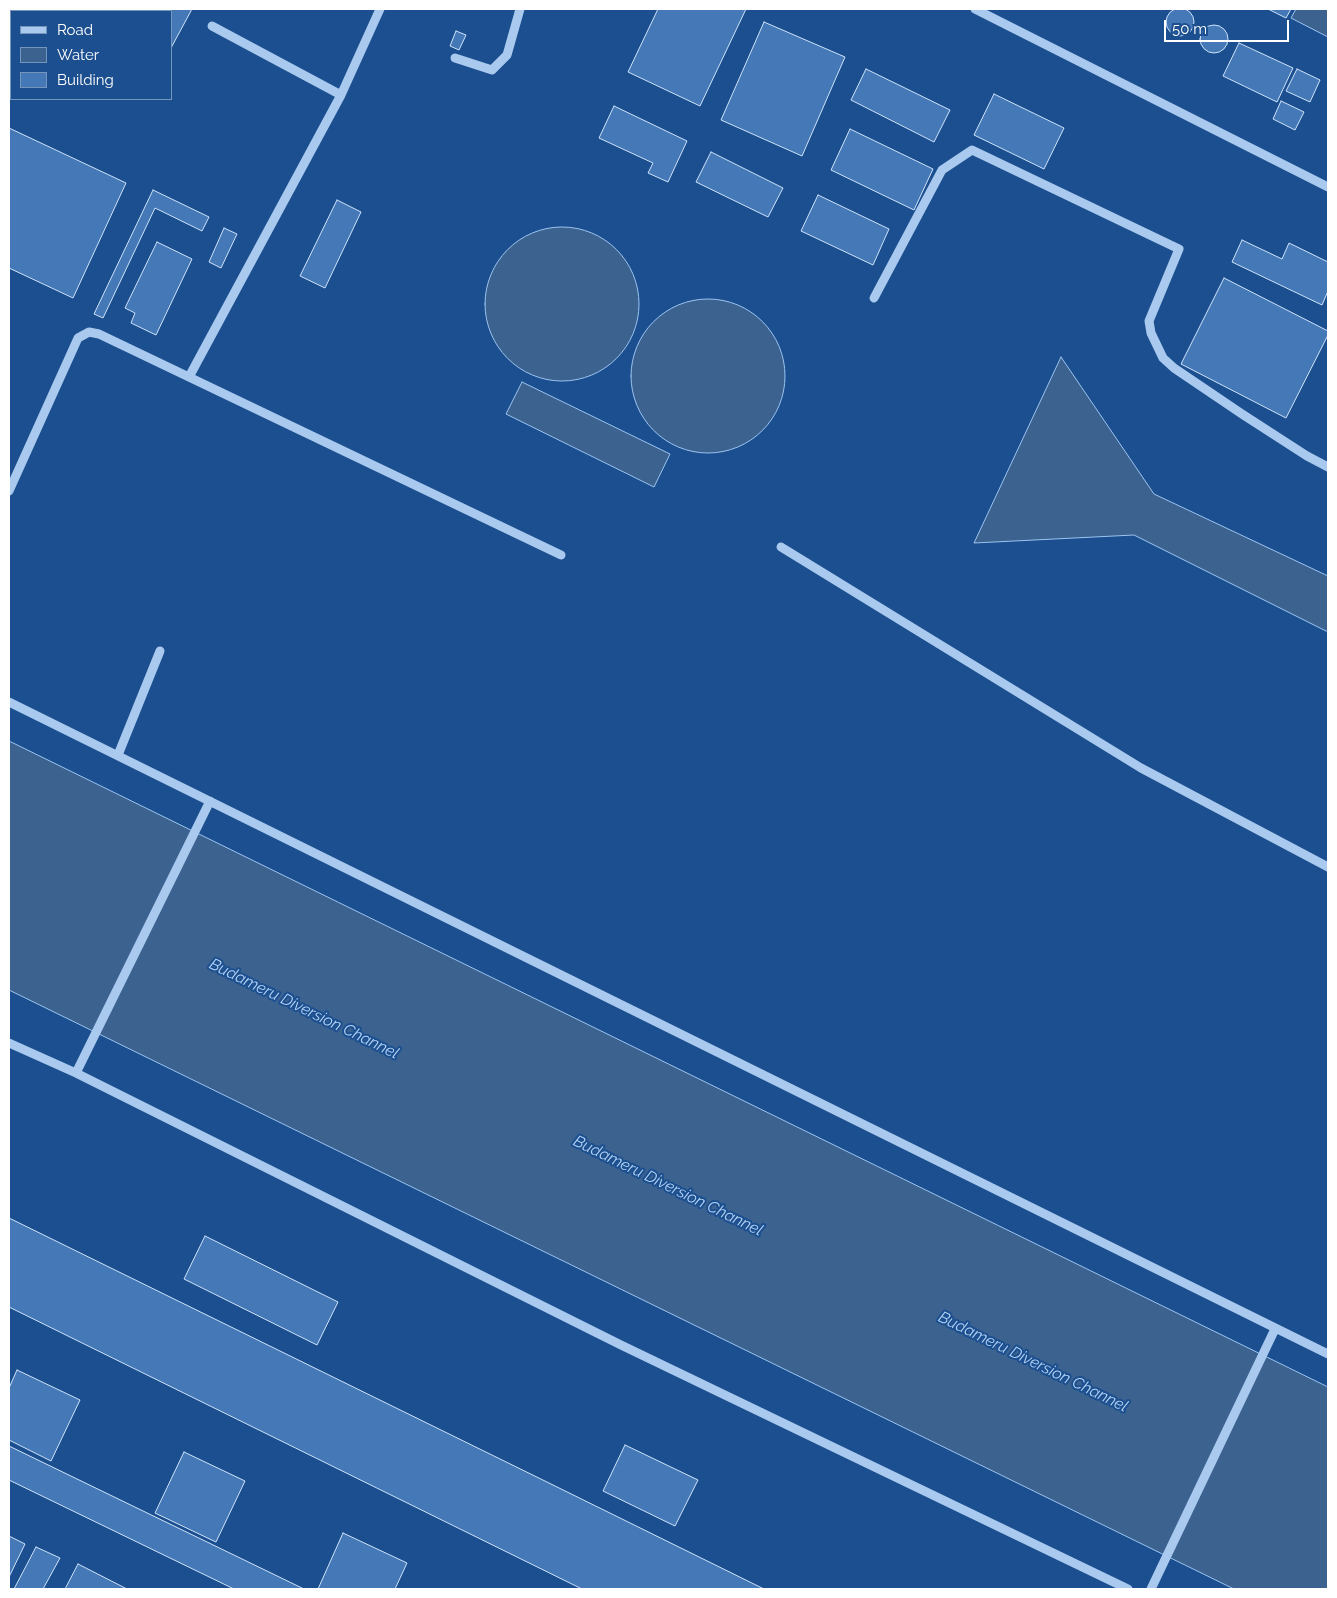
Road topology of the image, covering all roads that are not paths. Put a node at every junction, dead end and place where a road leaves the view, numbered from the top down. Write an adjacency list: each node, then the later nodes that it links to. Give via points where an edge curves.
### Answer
1 (380, 9): 6 (lane)
2 (520, 9): 5 (lane, via 507,55 492,70)
3 (975, 9): 7 (lane)
4 (212, 26): 6 (lane)
5 (455, 58)
6 (341, 95): 9 (lane)
7 (1328, 187)
8 (874, 298): 10 (lane, via 942,170 972,150 1179,249 1149,321 1163,358 1242,414)
9 (189, 377): 11 (lane, via 99,334 89,332 78,338); 13 (lane)
10 (1328, 467)
11 (9, 491)
12 (780, 547): 18 (lane, via 1141,768)
13 (561, 555)
14 (160, 651): 16 (lane)
15 (9, 702): 16 (lane)
16 (118, 755): 17 (lane)
17 (210, 801): 20 (lane); 21 (lane)
18 (1328, 867)
19 (9, 1043): 20 (lane)
20 (76, 1073): 23 (lane, via 612,1341)
21 (1275, 1329): 22 (lane); 24 (lane)
22 (1328, 1354)
23 (1128, 1589)
24 (1150, 1589)

